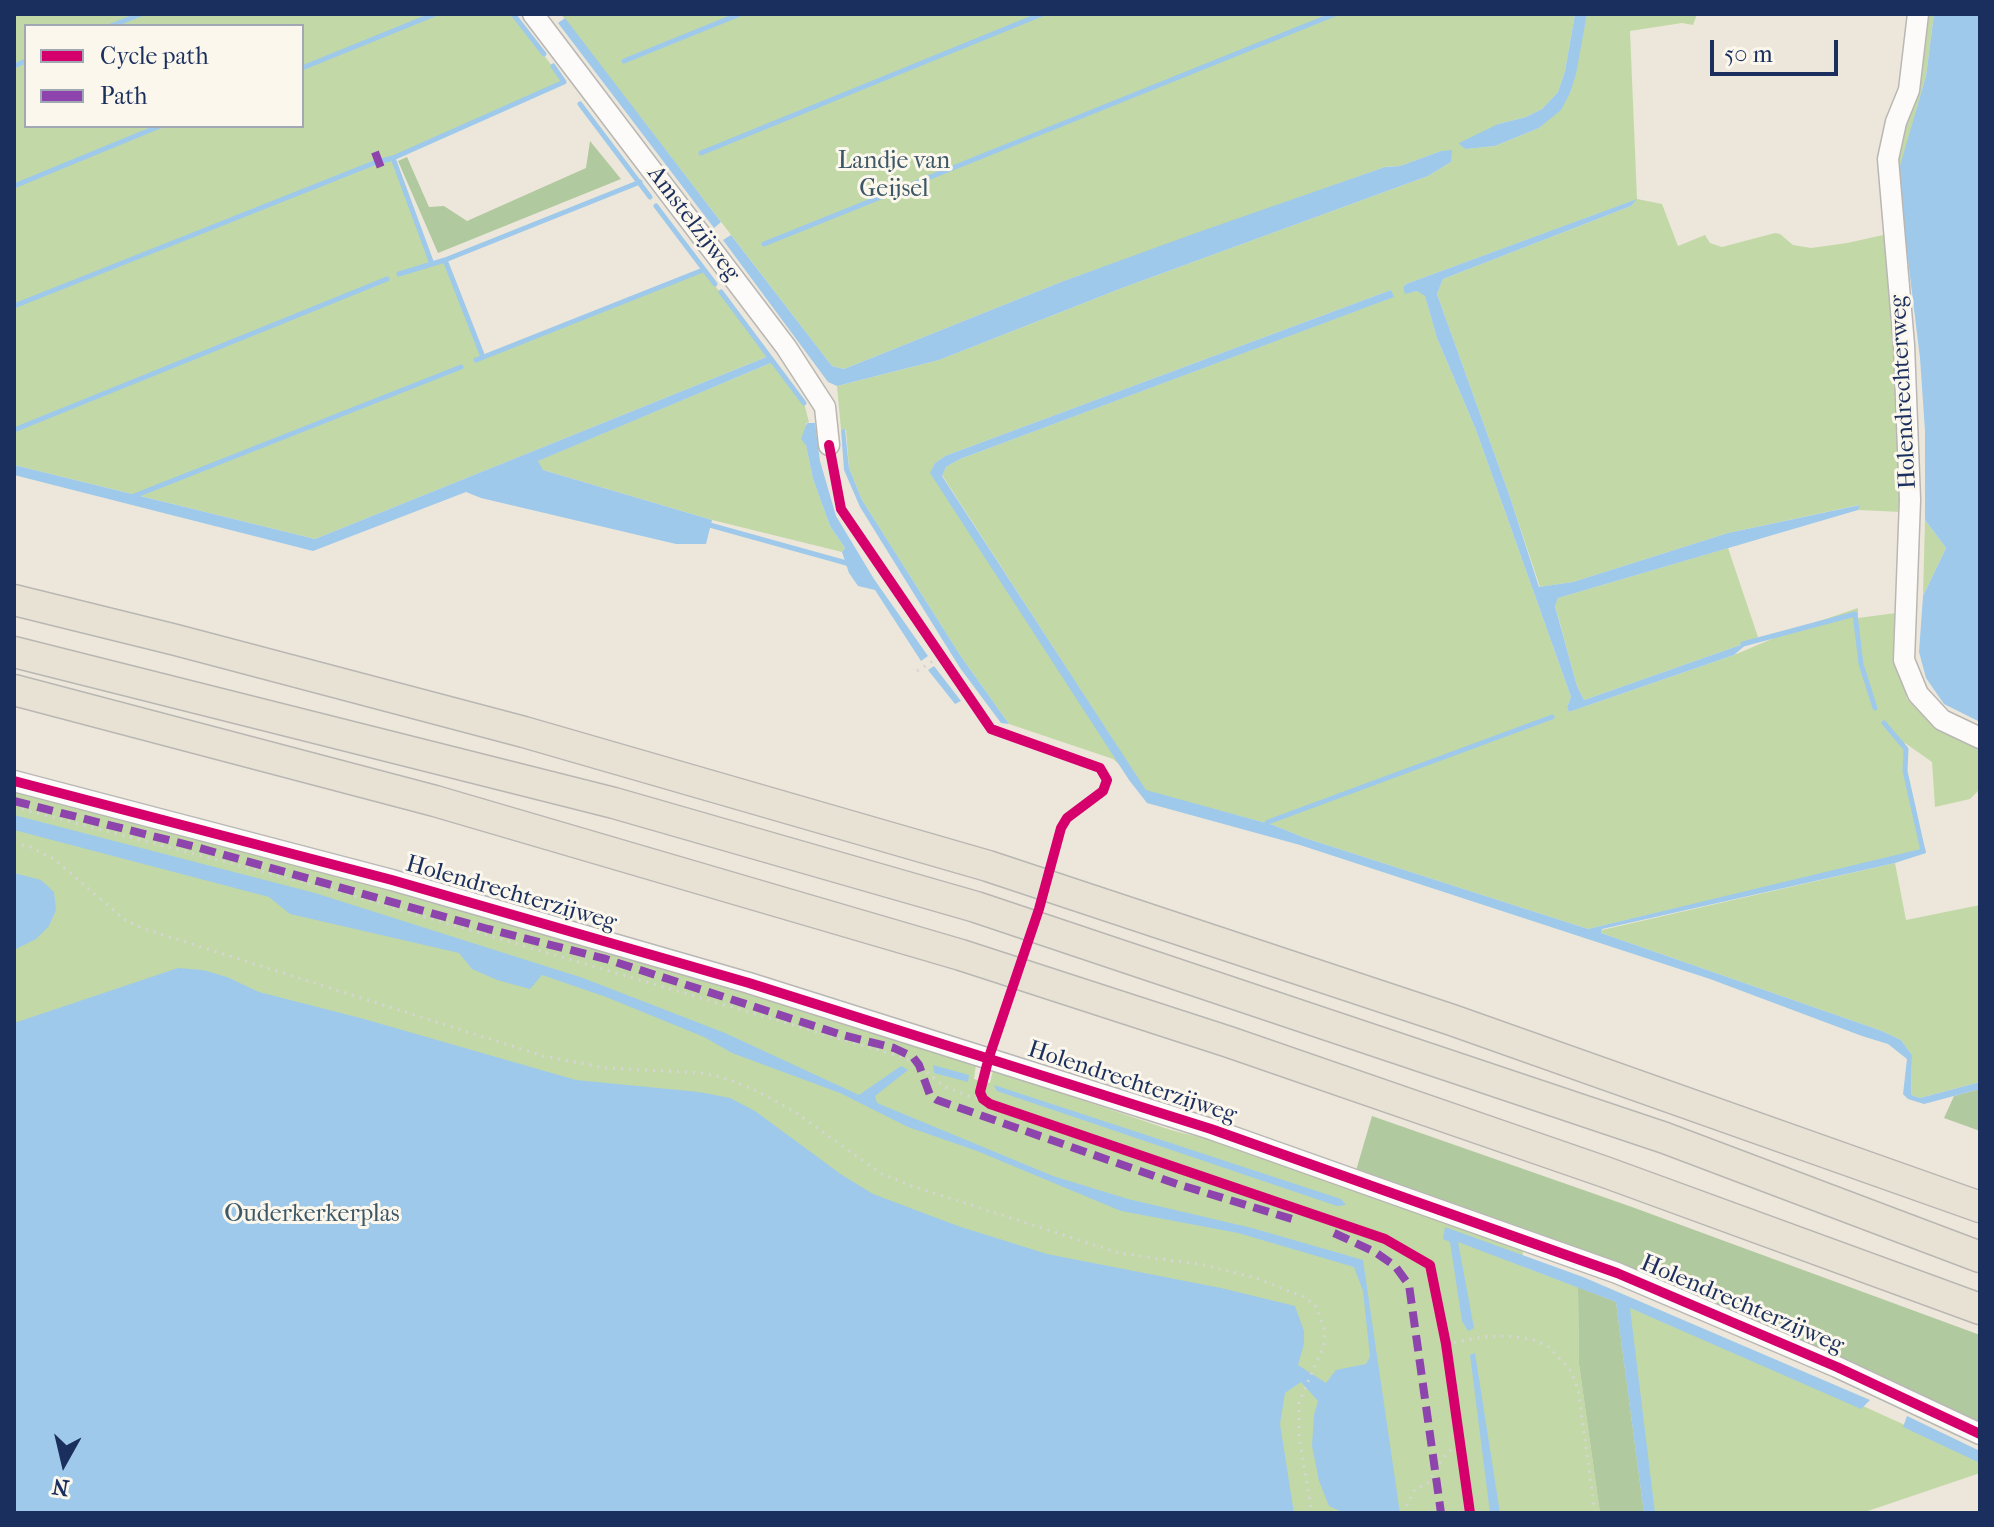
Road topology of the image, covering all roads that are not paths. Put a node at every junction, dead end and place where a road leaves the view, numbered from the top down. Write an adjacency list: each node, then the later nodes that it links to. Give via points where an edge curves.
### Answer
1 (533, 14): 3 (street, Amstelzijweg, via 786,347 825,407)
2 (1918, 14): 7 (street, Holendrechterweg, via 1909,90 1888,159 1910,500 1904,660 1918,694 1942,720)
3 (829, 445)
4 (14, 600): 9 (highway, via 524,732 988,866 1452,1020)
5 (14, 652): 10 (highway, via 614,803 976,907 1665,1138)
6 (24, 694): 11 (highway, via 435,801 961,955 1576,1162)
7 (1980, 738)
8 (14, 781): 12 (street, Holendrechterzijweg, via 392,880 749,983 1211,1129 1617,1273)
9 (1980, 1207)
10 (1980, 1257)
11 (1980, 1309)
12 (1980, 1434)

